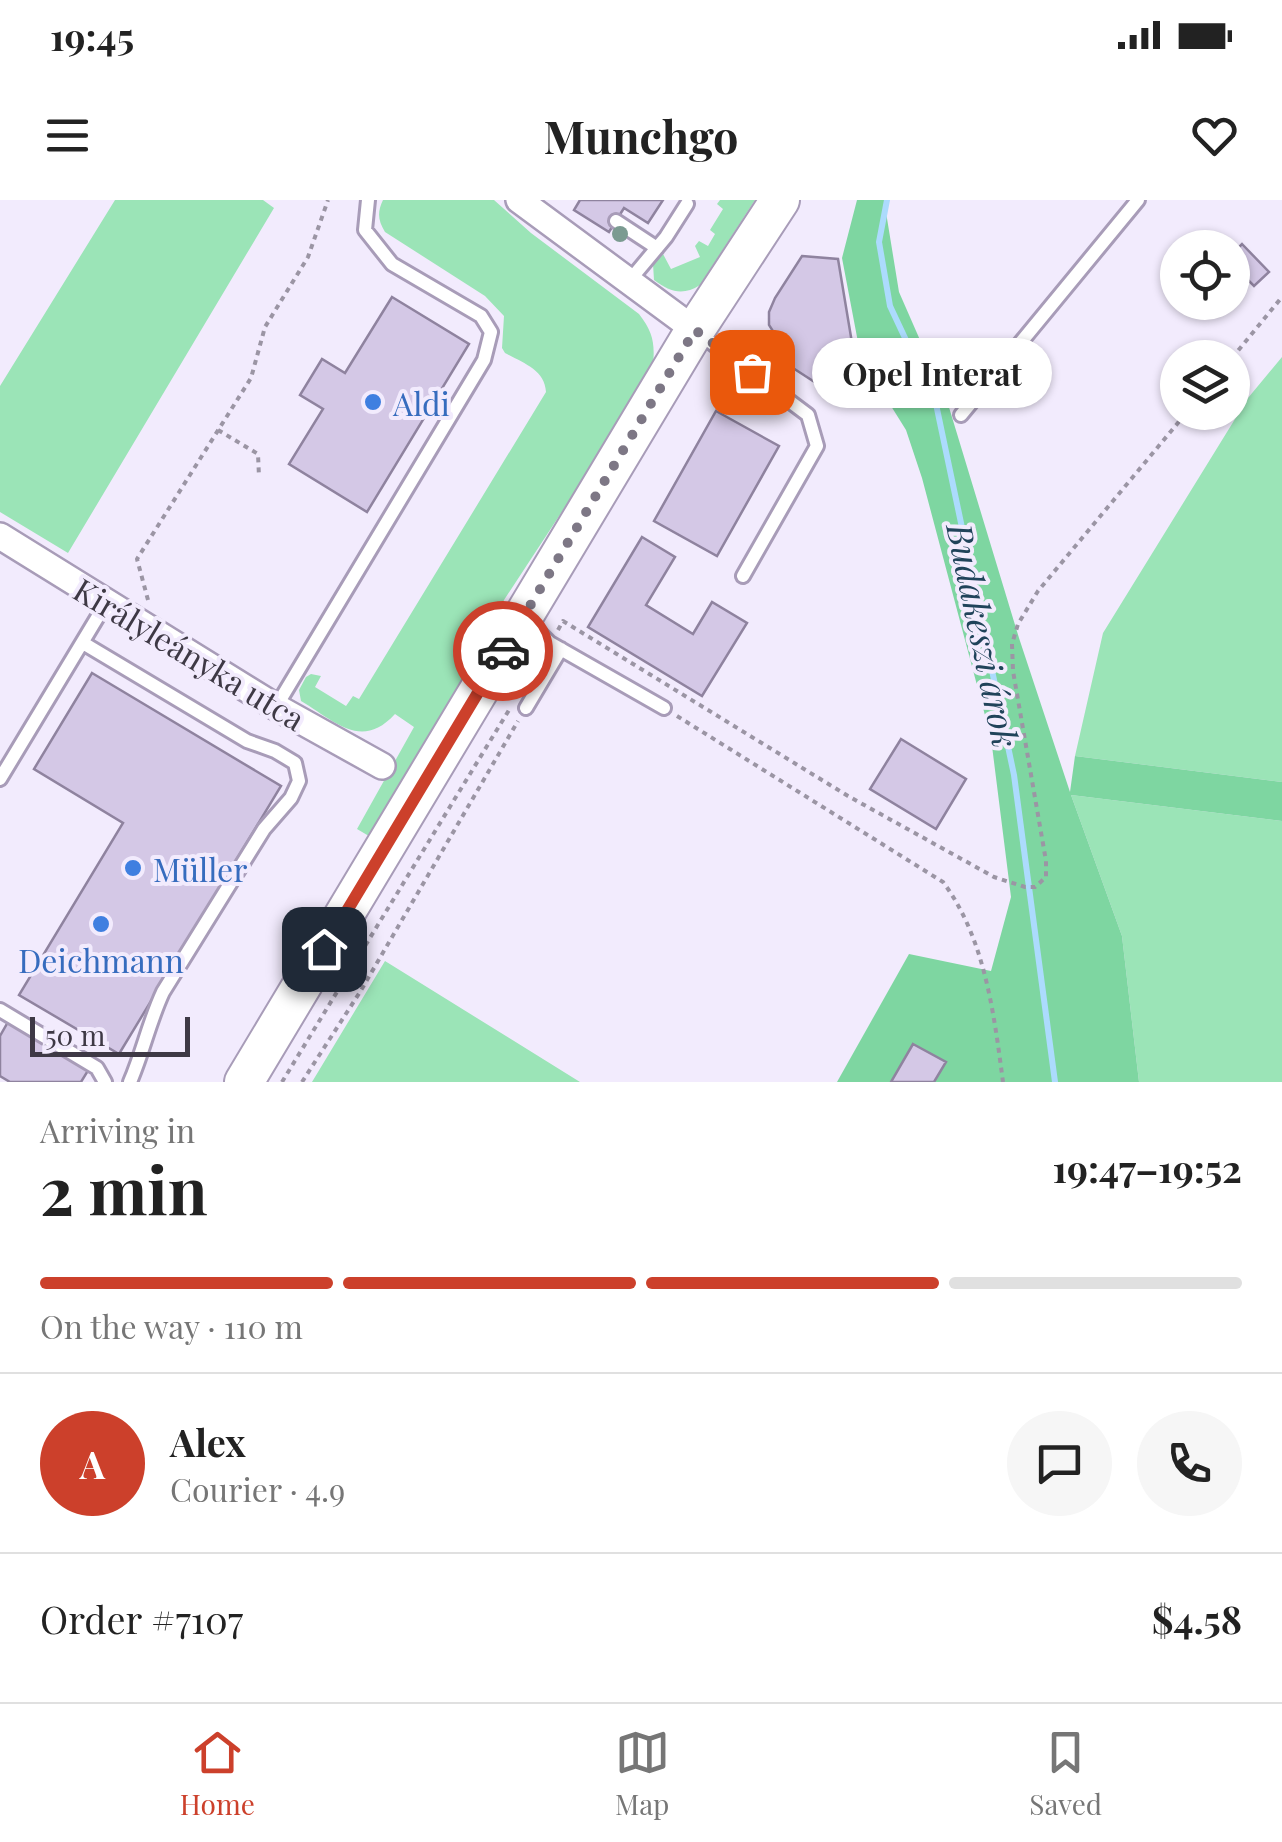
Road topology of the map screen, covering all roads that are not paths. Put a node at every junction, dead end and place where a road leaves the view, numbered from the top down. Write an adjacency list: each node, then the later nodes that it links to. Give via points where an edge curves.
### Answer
1 (368, 200): 16 (lane, via 365,230 392,264 481,316 491,332 484,360)
2 (518, 200): 8 (street)
3 (780, 200): 9 (main road)
4 (1138, 200): 10 (lane)
5 (686, 201): 7 (lane)
6 (616, 221): 7 (lane)
7 (657, 248): 8 (lane)
8 (630, 280): 9 (street)
9 (695, 330): 12 (lane, via 808,414 817,446); 14 (main road)
10 (961, 414)
11 (0, 536): 13 (street, Királyleányka utca)
12 (743, 576)
13 (106, 603): 15 (lane); 16 (street, Királyleányka utca)
14 (545, 636): 17 (lane); 18 (lane); 24 (main road)
15 (83, 643): 20 (lane); 23 (lane, via 247,741 275,750 295,764 299,781 163,992)
16 (276, 706): 19 (street, Királyleányka utca)
17 (526, 708)
18 (664, 708)
19 (382, 766)
20 (0, 779)
21 (0, 1010): 22 (lane, via 97,1068)
22 (105, 1082)
23 (130, 1082)
24 (244, 1082)

